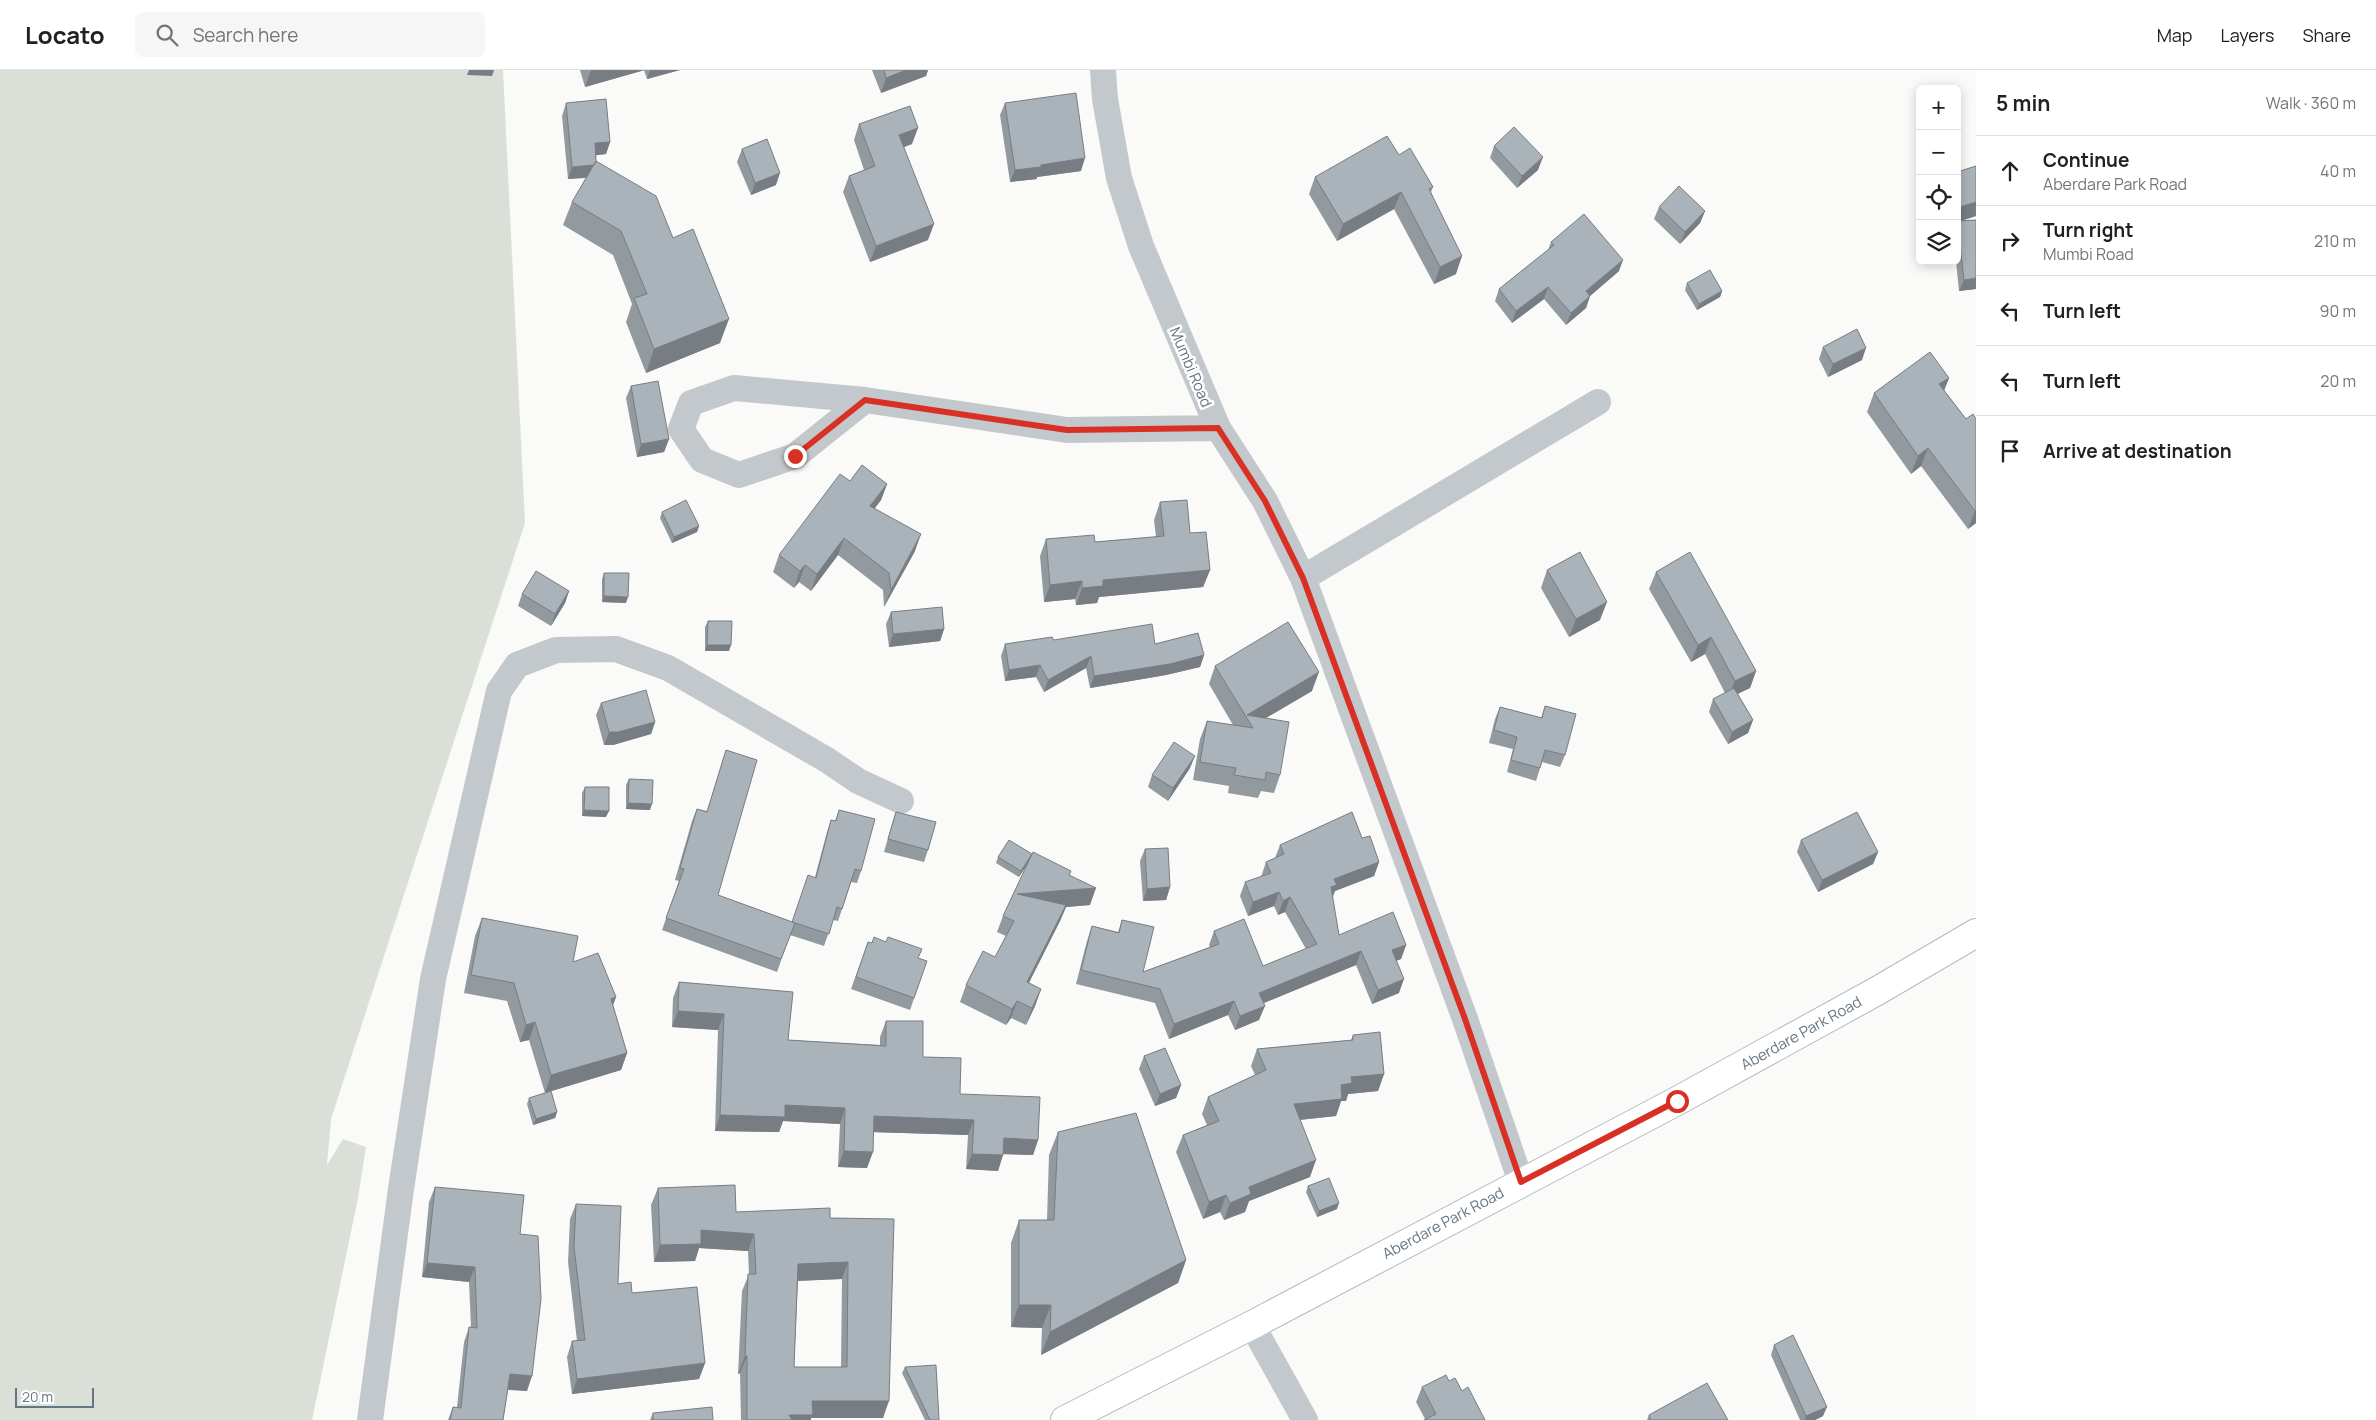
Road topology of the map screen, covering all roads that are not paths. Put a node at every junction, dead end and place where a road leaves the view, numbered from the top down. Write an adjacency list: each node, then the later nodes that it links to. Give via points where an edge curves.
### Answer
1 (1103, 70): 4 (street, Mumbi Road, via 1119,178 1140,246)
2 (865, 400): 2 (street, via 734,388 691,403 681,429 702,460 739,475 795,456); 4 (street, via 1067,430)
3 (1598, 402): 5 (street)
4 (1218, 428): 5 (street, Mumbi Road, via 1265,501)
5 (1303, 578): 8 (street, Mumbi Road, via 1465,1019)
6 (900, 801): 10 (street, via 858,781 668,668 616,649 556,650 517,665 499,691 433,979)
7 (1976, 933): 8 (street, Aberdare Park Road, via 1686,1096)
8 (1521, 1182): 9 (street, Aberdare Park Road)
9 (1252, 1325): 11 (street, Aberdare Park Road); 12 (street)
10 (370, 1420)
11 (1065, 1420)
12 (1305, 1420)

